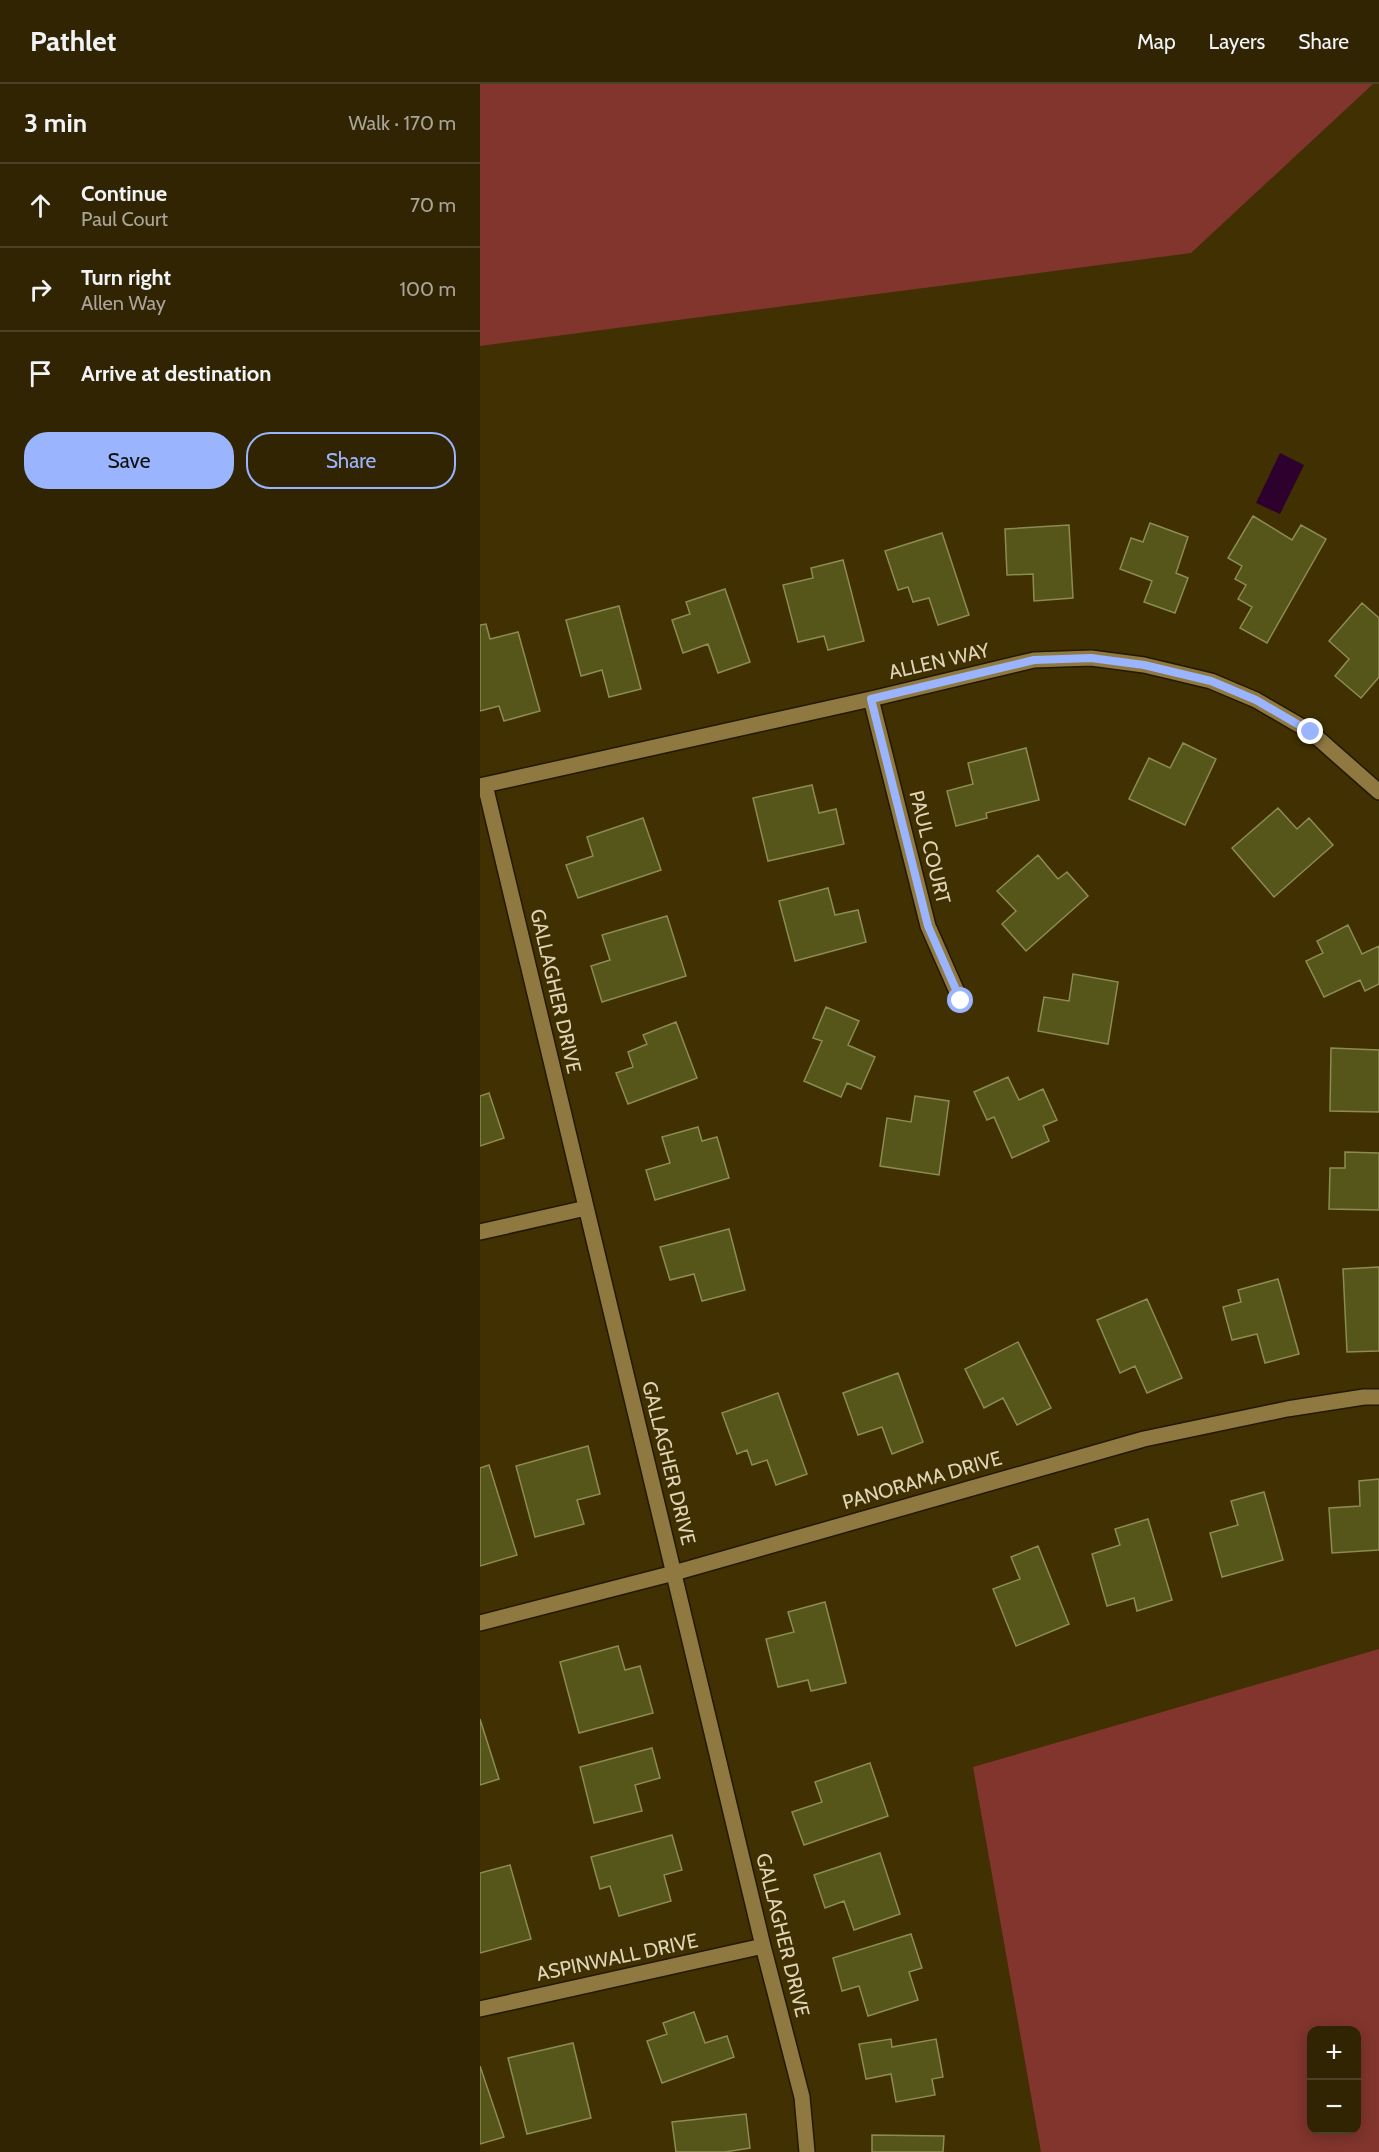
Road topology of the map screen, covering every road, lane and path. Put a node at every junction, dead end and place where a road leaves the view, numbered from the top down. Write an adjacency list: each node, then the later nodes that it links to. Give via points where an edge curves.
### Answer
1 (871, 699): 2 (street, ALLEN WAY); 3 (street, ALLEN WAY, via 1034,660 1091,658 1144,665 1211,681 1256,700 1311,732); 4 (street, PAUL COURT, via 928,926)
2 (483, 785): 5 (street, GALLAGHER DRIVE)
3 (1379, 792)
4 (961, 1001)
5 (586, 1208): 6 (street); 8 (street, GALLAGHER DRIVE)
6 (480, 1232)
7 (1379, 1397): 8 (street, PANORAMA DRIVE, via 1287,1409 1144,1438)
8 (674, 1573): 9 (street, PANORAMA DRIVE); 10 (street, GALLAGHER DRIVE)
9 (480, 1623)
10 (763, 1946): 11 (street, ASPINWALL DRIVE); 12 (street, GALLAGHER DRIVE, via 802,2097)
11 (480, 2009)
12 (807, 2152)

